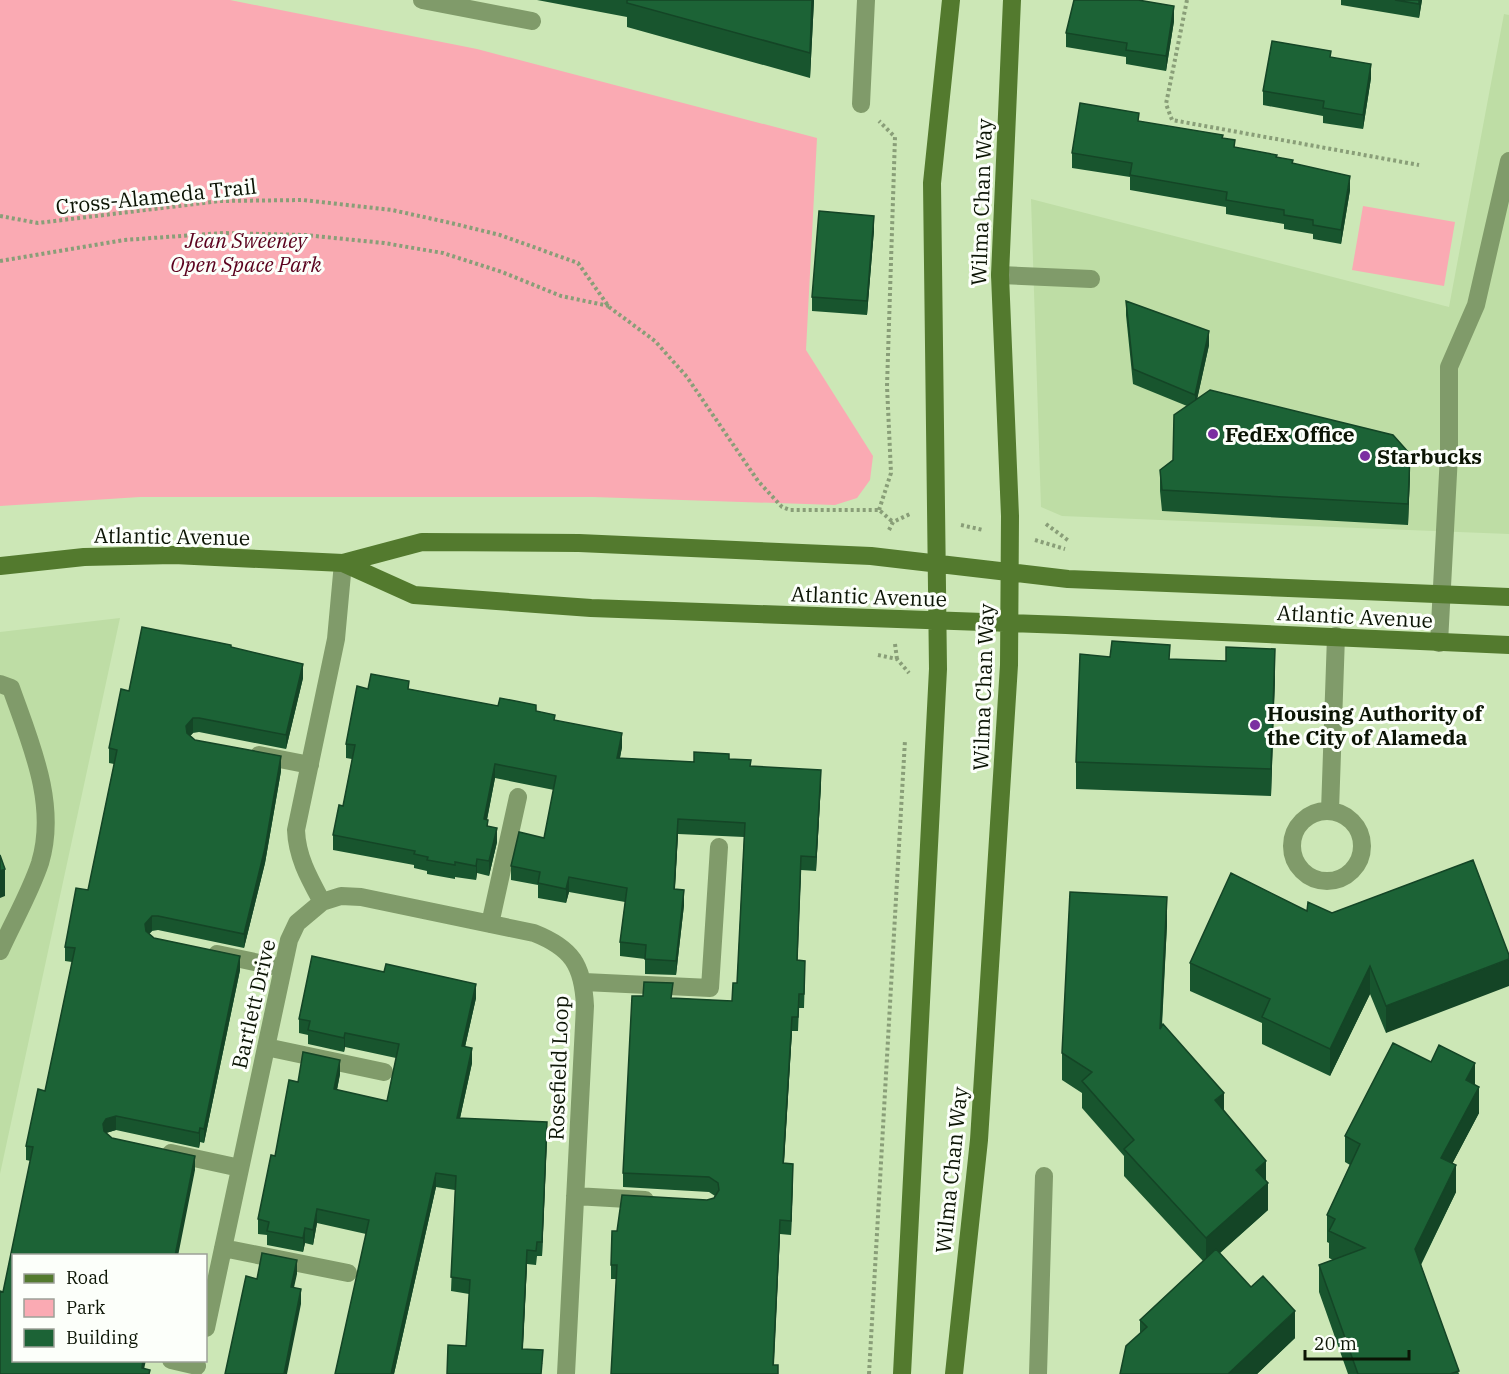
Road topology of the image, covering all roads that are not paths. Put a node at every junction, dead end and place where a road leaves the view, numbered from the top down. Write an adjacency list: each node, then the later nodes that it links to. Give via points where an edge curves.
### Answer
1 (422, 0): 5 (street)
2 (866, 0): 6 (street)
3 (951, 0): 11 (main road, Wilma Chan Way, via 932,183)
4 (1012, 0): 8 (main road, Wilma Chan Way)
5 (532, 21)
6 (861, 104)
7 (1509, 161): 14 (street, via 1476,305 1449,366)
8 (1000, 275): 9 (street); 13 (main road, Wilma Chan Way)
9 (1091, 279)
10 (343, 563): 11 (main road, Atlantic Avenue, via 433,542 579,543 871,556); 12 (main road, Atlantic Avenue, via 174,555 84,557); 16 (main road, Atlantic Avenue, via 414,595 591,608); 23 (street, via 336,639)
11 (937, 564): 13 (main road, Atlantic Avenue); 16 (main road, Wilma Chan Way)
12 (0, 566)
13 (1009, 572): 14 (main road, Atlantic Avenue, via 1068,579); 17 (main road, Wilma Chan Way)
14 (1443, 595): 15 (main road, Atlantic Avenue); 19 (street)
15 (1509, 597)
16 (938, 621): 17 (main road, Atlantic Avenue); 46 (main road, Wilma Chan Way)
17 (1009, 624): 18 (main road, Atlantic Avenue); 47 (main road, Wilma Chan Way, via 979,1140)
18 (1336, 636): 19 (main road, Atlantic Avenue); 25 (street)
19 (1439, 643): 20 (main road, Atlantic Avenue)
20 (1509, 645)
21 (1, 680): 29 (street, via 11,688 36,758 46,810 40,862)
22 (242, 752): 23 (street)
23 (310, 765): 27 (street, via 296,846)
24 (518, 797): 28 (street)
25 (1330, 811)
26 (719, 847): 32 (street, via 710,988)
27 (322, 902): 28 (street, Rosefield Loop, via 341,896 361,897); 31 (street, Bartlett Drive, via 297,923)
28 (490, 924): 32 (street, Rosefield Loop, via 551,940 567,951)
29 (0, 951)
30 (202, 951): 31 (street)
31 (283, 968): 33 (street, Bartlett Drive)
32 (584, 982): 38 (street, Rosefield Loop)
33 (266, 1047): 34 (street); 36 (street, Bartlett Drive)
34 (384, 1072)
35 (148, 1148): 36 (street)
36 (240, 1168): 40 (street, Bartlett Drive)
37 (1044, 1176): 48 (street)
38 (575, 1196): 39 (street); 45 (street, Rosefield Loop)
39 (664, 1201)
40 (222, 1248): 41 (street); 42 (street, Bartlett Drive)
41 (348, 1273)
42 (207, 1323)
43 (178, 1362): 44 (street)
44 (197, 1367)
45 (566, 1374)
46 (902, 1374)
47 (954, 1374)
48 (1038, 1374)

